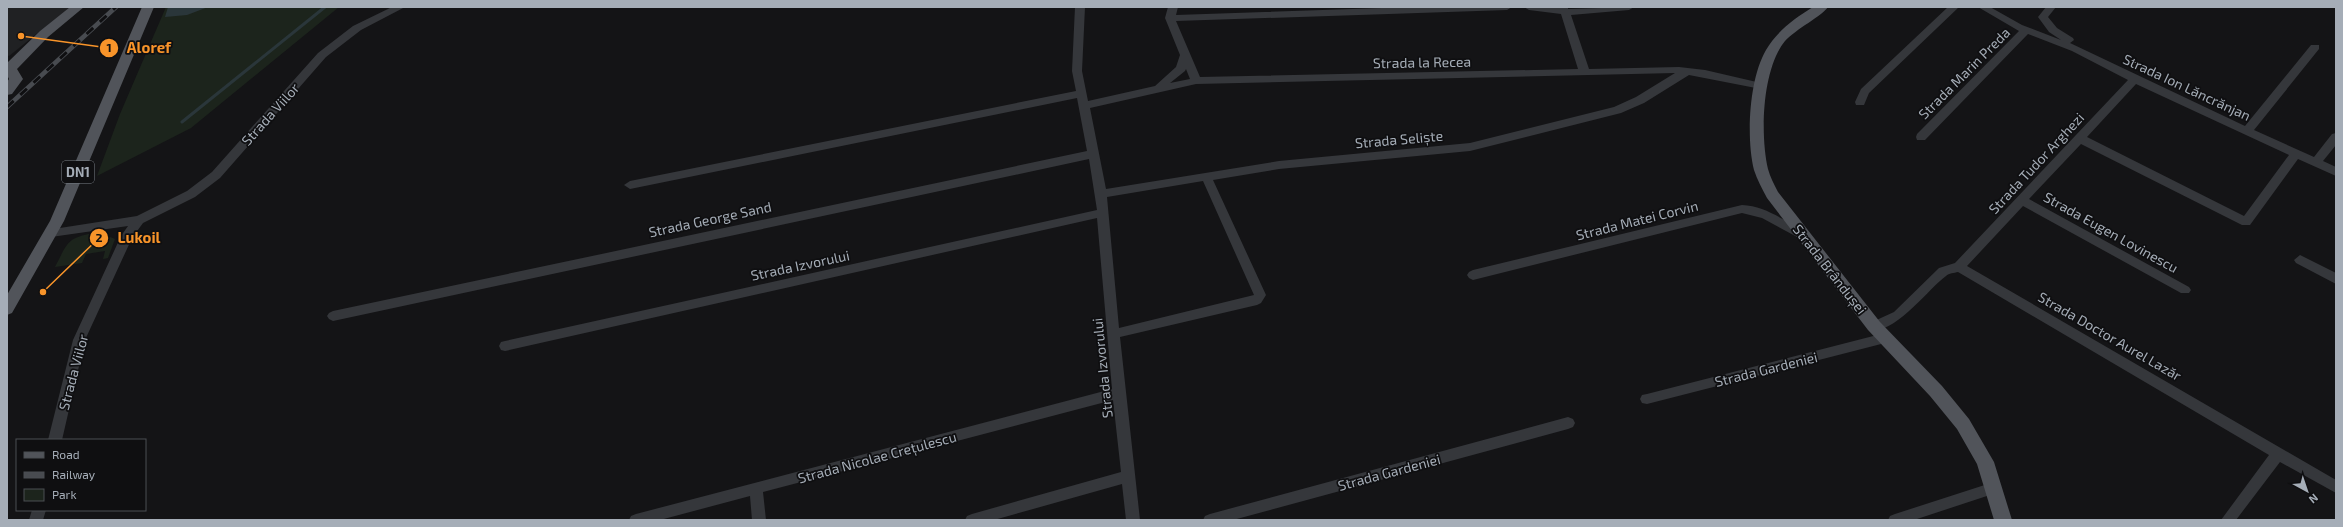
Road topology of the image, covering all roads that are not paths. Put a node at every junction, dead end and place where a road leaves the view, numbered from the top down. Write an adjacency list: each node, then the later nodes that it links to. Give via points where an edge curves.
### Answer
1 (78, 7): 19 (main road)
2 (148, 7): 43 (main road, DN1)
3 (400, 7): 42 (street, Strada Viilor, via 356,28 322,55 216,175 204,185)
4 (1080, 7): 27 (street, Strada Izvorului, via 1077,71)
5 (1173, 7): 14 (street)
6 (1507, 7): 14 (street)
7 (1529, 7): 13 (street)
8 (1629, 7): 13 (street)
9 (1822, 7): 24 (main road, Strada Brândușei, via 1781,38 1771,53)
10 (1954, 7): 28 (street, via 1865,91)
11 (1983, 7): 15 (street, Strada Ion Lăncrănjan)
12 (2050, 7): 17 (street, via 2043,17 2046,24 2079,46)
13 (1564, 9): 21 (street)
14 (1170, 18): 18 (street)
15 (2026, 30): 17 (street, Strada Ion Lăncrănjan); 31 (street, Strada Marin Preda)
16 (2315, 47): 29 (street)
17 (2076, 49): 22 (street, Strada Ion Lăncrănjan)
18 (1185, 56): 23 (street); 26 (street, via 1181,69 1175,76)
19 (8, 66): 25 (main road, via 16,79)
20 (1687, 71): 21 (street, Strada la Recea); 24 (street, Strada la Recea); 37 (street, Strada Seliște, via 1640,100 1617,110 1493,143 1470,148 1279,165)
21 (1585, 73): 23 (street, Strada la Recea)
22 (2135, 79): 29 (street, Strada Ion Lăncrănjan); 32 (street, Strada Tudor Arghezi)
23 (1196, 81): 26 (street, Strada la Recea)
24 (1761, 86): 44 (main road, Strada Brândușei, via 1758,121 1760,167 1772,194)
25 (7, 91)
26 (1152, 91): 27 (street, Strada la Recea)
27 (1083, 99): 34 (street, Strada Izvorului); 38 (street, Strada la Recea)
28 (1860, 102)
29 (2247, 131): 33 (street, Strada Ion Lăncrănjan)
30 (2336, 136): 35 (street)
31 (1921, 137)
32 (2079, 138): 33 (street, via 2246,222); 40 (street, Strada Tudor Arghezi)
33 (2296, 153): 35 (street, Strada Ion Lăncrănjan)
34 (1094, 154): 39 (street, Strada Izvorului); 51 (street, Strada George Sand)
35 (2316, 163): 36 (street, Strada Ion Lăncrănjan)
36 (2336, 172)
37 (1206, 176): 39 (street, Strada Seliște); 53 (street, via 1260,295 1257,300)
38 (630, 185)
39 (1101, 194): 41 (street, Strada Izvorului)
40 (2023, 201): 46 (street, Strada Tudor Arghezi); 49 (street, Strada Eugen Lovinescu)
41 (1103, 213): 53 (street, Strada Izvorului); 54 (street, Strada Izvorului)
42 (139, 220): 43 (street, Strada Viilor); 58 (street, Strada Viilor, via 127,236 79,340)
43 (51, 233): 50 (main road, DN1)
44 (1803, 235): 47 (street, Strada Matei Corvin, via 1761,212 1742,209); 52 (main road, Strada Brândușei)
45 (2300, 260): 48 (street)
46 (1959, 267): 52 (street, via 1943,271); 59 (street, Strada Doctor Aurel Lazăr)
47 (1473, 275)
48 (2336, 279)
49 (2185, 290)
50 (7, 309)
51 (333, 316)
52 (1880, 332): 56 (street, Strada Gardeniei); 63 (main road, Strada Brândușei, via 1963,424 1985,462)
53 (1112, 334): 55 (street, Strada Izvorului)
54 (505, 346)
55 (1118, 393): 60 (street, Strada Izvorului); 62 (street, Strada Nicolae Crețulescu)
56 (1647, 399)
57 (1568, 423): 68 (street, Strada Gardeniei)
58 (55, 439)
59 (2279, 453): 61 (street, Strada Doctor Aurel Lazăr); 71 (street)
60 (1129, 476): 66 (street); 67 (street, Strada Izvorului)
61 (2336, 487)
62 (756, 488): 64 (street, Strada Nicolae Crețulescu); 65 (street)
63 (1994, 488): 69 (street); 70 (main road, Strada Brândușei)
64 (636, 520)
65 (758, 520)
66 (972, 520)
67 (1133, 520)
68 (1210, 520)
69 (1896, 520)
70 (2003, 520)
71 (2228, 520)

